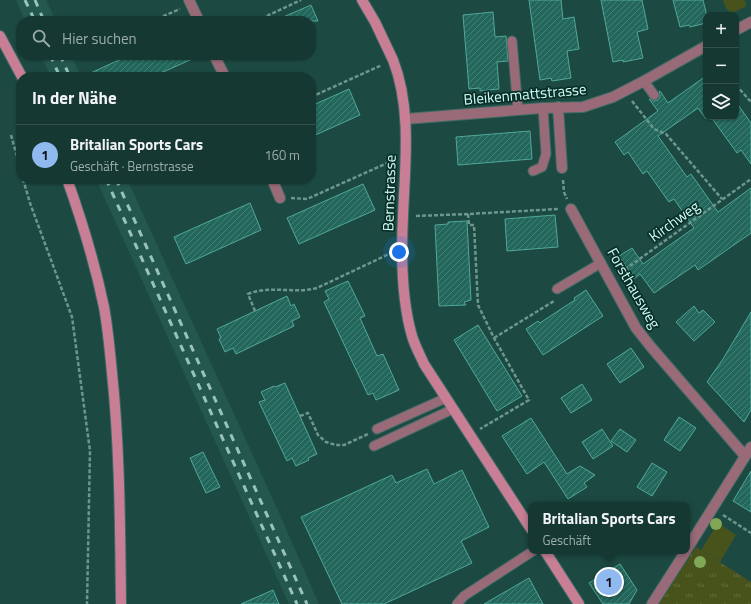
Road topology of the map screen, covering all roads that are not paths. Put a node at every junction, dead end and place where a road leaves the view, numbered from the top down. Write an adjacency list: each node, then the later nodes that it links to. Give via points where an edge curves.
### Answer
1 (362, 0): 17 (street, Bernstrasse, via 393,60 402,91)
2 (190, 2): 3 (street)
3 (197, 16)
4 (751, 22): 5 (street)
5 (739, 28)
6 (0, 36): 10 (street)
7 (512, 41): 16 (lane)
8 (703, 48): 12 (street, Bleikenmattstrasse)
9 (216, 60): 11 (street)
10 (19, 72)
11 (222, 72)
12 (644, 81): 13 (lane); 14 (street, Bleikenmattstrasse, via 613,97 583,106)
13 (654, 95)
14 (558, 107): 15 (street, Bleikenmattstrasse); 18 (street)
15 (543, 108): 16 (street, Bleikenmattstrasse); 19 (lane, via 546,154 542,167)
16 (518, 110): 17 (street, Bleikenmattstrasse)
17 (405, 119): 26 (street, Bernstrasse, via 402,248 404,296 412,337 424,364)
18 (562, 168)
19 (533, 171)
20 (69, 184): 37 (street, via 104,308 111,358 118,457)
21 (274, 184): 22 (street)
22 (280, 198)
23 (570, 209): 24 (street, Forsthausweg)
24 (601, 262): 25 (lane); 31 (street, Forsthausweg, via 636,328)
25 (557, 289)
26 (446, 398): 27 (street, Bernstrasse); 28 (lane)
27 (453, 409): 29 (lane); 32 (street, Bernstrasse)
28 (377, 429)
29 (374, 446)
30 (751, 447): 31 (street)
31 (745, 456): 33 (street)
32 (528, 524)
33 (690, 544)
34 (528, 554): 38 (lane, via 464,596)
35 (547, 554): 39 (street)
36 (683, 554): 40 (street)
37 (121, 604)
38 (457, 604)
39 (578, 604)
40 (652, 604)

